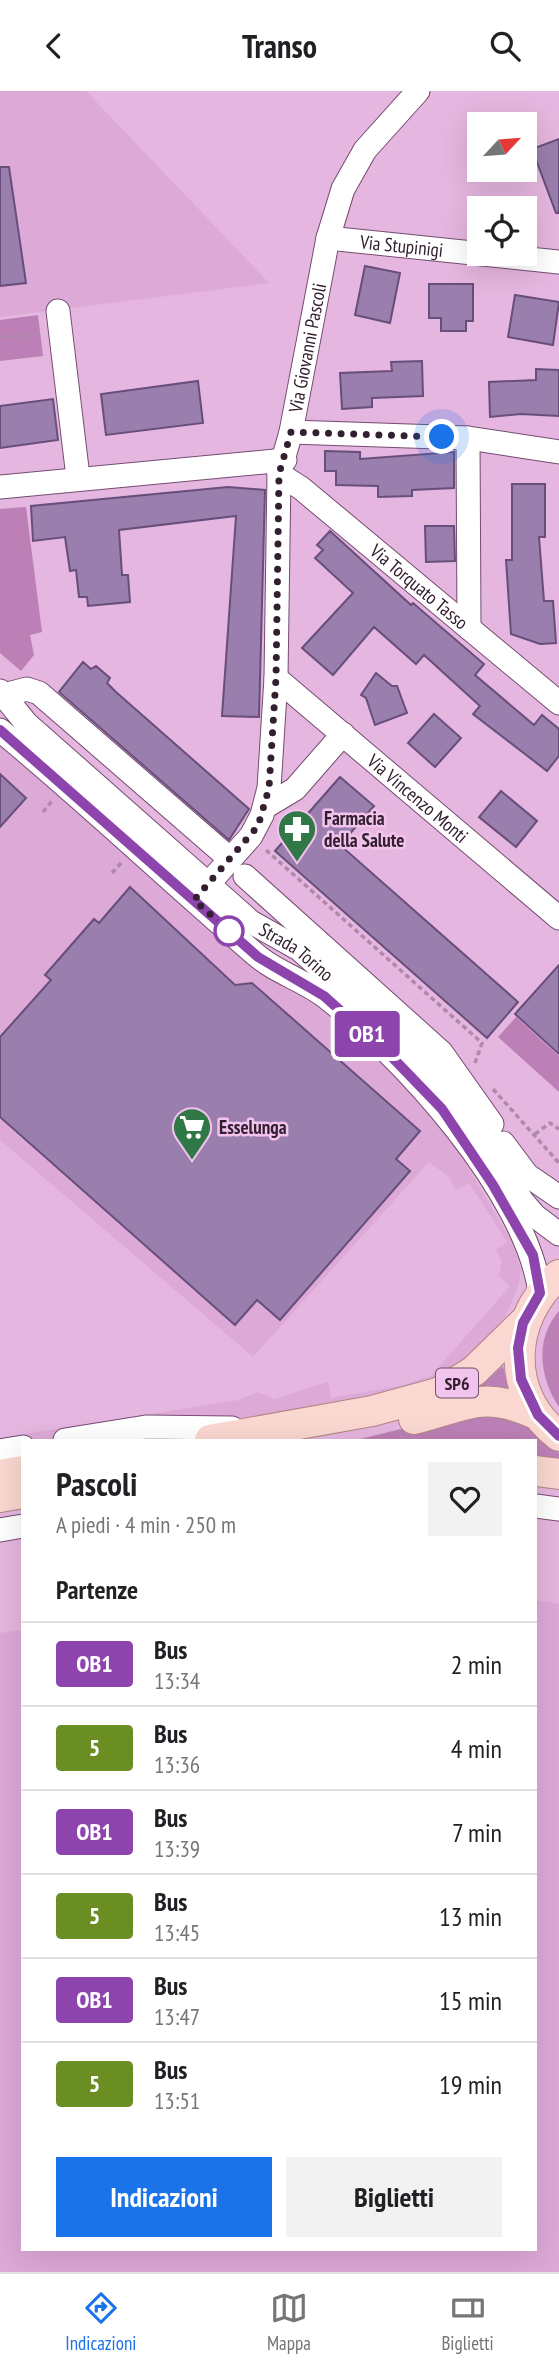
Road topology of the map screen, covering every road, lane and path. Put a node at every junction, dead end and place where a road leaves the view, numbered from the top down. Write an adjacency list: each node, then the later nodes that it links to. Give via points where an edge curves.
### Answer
1 (418, 91): 2 (street, Via Giovanni Pascoli, via 365,150 343,189)
2 (328, 238): 3 (street, Via Stupinigi); 6 (street, Via Giovanni Pascoli)
3 (559, 262)
4 (59, 322): 5 (path); 10 (street)
5 (0, 337)
6 (291, 432): 7 (street); 9 (street, Via Giovanni Pascoli)
7 (468, 438): 8 (street); 12 (street)
8 (559, 452)
9 (282, 467): 10 (street); 12 (street, Via Torquato Tasso, via 301,488); 13 (street, Via Giovanni Pascoli)
10 (78, 477): 11 (street)
11 (0, 487)
12 (469, 628): 15 (street, Via Torquato Tasso)
13 (276, 678): 17 (street, Via Vincenzo Monti); 19 (street, Via Giovanni Pascoli)
14 (2, 693): 22 (street, Strada Torino, via 27,689 39,693); 24 (street, Strada Torino, via 26,723)
15 (559, 703)
16 (0, 730): 24 (street, Strada Torino)
17 (343, 734): 19 (street, via 295,789); 25 (street, Via Vincenzo Monti)
18 (54, 800): 20 (path)
19 (265, 807): 22 (street, Via Giovanni Pascoli)
20 (43, 812)
21 (123, 860): 23 (path)
22 (239, 860): 24 (street, Via Giovanni Pascoli); 26 (street, Strada Torino); 27 (path, via 261,846 482,1043)
23 (113, 873)
24 (201, 892): 26 (street, Strada Torino, via 251,922); 36 (street, Strada Torino, via 258,957 324,996 427,1093 464,1140)
25 (559, 918)
26 (305, 941): 29 (street, Strada Torino); 30 (street, Strada Torino, via 441,1052)
27 (472, 1070)
28 (490, 1085): 32 (path)
29 (467, 1114): 30 (street); 35 (street, Strada Torino, via 522,1201)
30 (492, 1125): 34 (street, Strada Torino, via 514,1161)
31 (559, 1129): 32 (path, via 550,1123)
32 (535, 1134): 33 (path)
33 (559, 1163)
34 (559, 1197)
35 (559, 1234)
36 (549, 1284): 37 (main road, SP6)
37 (523, 1323): 38 (main road, SP6, via 518,1348 521,1379); 39 (main road, SP6, via 474,1371 438,1393)
38 (538, 1415): 40 (main road, SP6); 43 (main road, SP6, via 510,1403 483,1401)
39 (274, 1430): 41 (street, via 146,1427); 42 (main road, SP6)
40 (559, 1436)
41 (71, 1439)
42 (216, 1439)
43 (322, 1439)
44 (21, 1447): 45 (street)
45 (0, 1451)
46 (21, 1471): 49 (main road)
47 (537, 1471): 48 (main road)
48 (559, 1474)
49 (0, 1475)
50 (21, 1493): 51 (main road)
51 (0, 1497)
52 (537, 1506): 53 (street)
53 (559, 1509)
54 (21, 1526): 55 (street)
55 (0, 1530)

